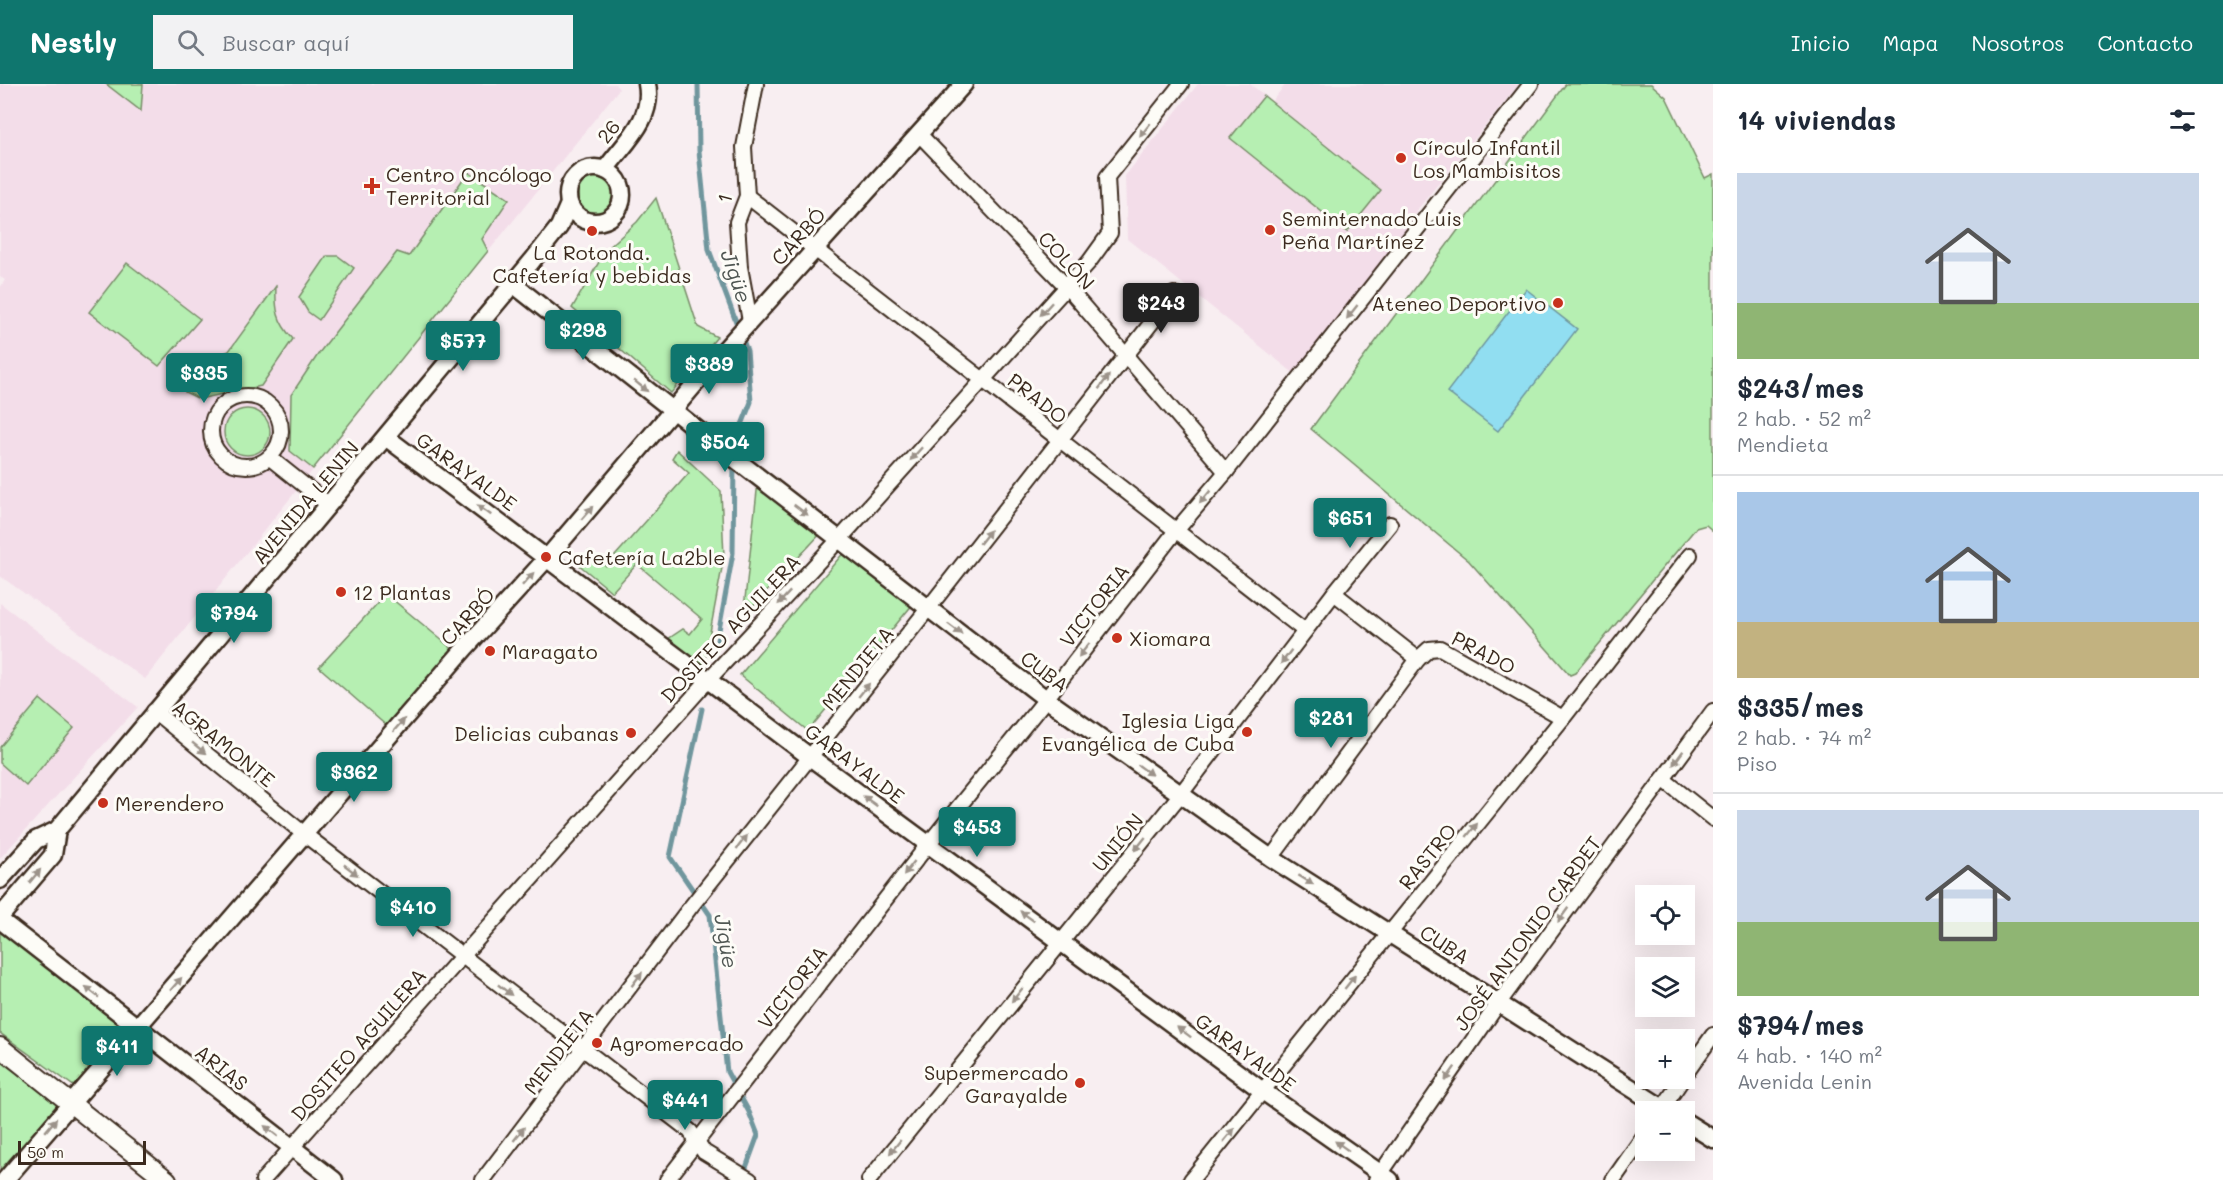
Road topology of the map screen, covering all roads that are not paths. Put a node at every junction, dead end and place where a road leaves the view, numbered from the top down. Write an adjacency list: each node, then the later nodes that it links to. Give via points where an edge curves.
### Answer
1 (647, 84): 7 (street, 26, via 645,119)
2 (756, 84): 8 (street, 1, via 744,147)
3 (964, 84): 6 (street, CARBÓ)
4 (1181, 84): 14 (street, DOSITEO AGUILERA, one-way to 14, via 1107,177 1110,233)
5 (1531, 84): 23 (street, VICTORIA, one-way to 23)
6 (920, 135): 12 (street, CARBÓ); 14 (street, COLÓN)
7 (605, 170): 9 (street, AVENIDA LENIN, via 578,174 569,188); 10 (street, via 613,175 622,191 619,209 605,221)
8 (747, 196): 12 (street, PRADO); 16 (street, 1, via 737,222)
9 (569, 204): 10 (street); 11 (street, AVENIDA LENIN)
10 (586, 221): 11 (street)
11 (559, 227): 13 (street, AVENIDA LENIN)
12 (814, 248): 16 (street, CARBÓ); 18 (street, PRADO)
13 (513, 284): 19 (street, CUBA, one-way to 19); 20 (street, AVENIDA LENIN)
14 (1066, 286): 17 (street, COLÓN); 18 (street, DOSITEO AGUILERA, one-way to 18)
15 (1174, 294): 17 (street, MENDIETA)
16 (750, 321): 19 (street, CARBÓ)
17 (1125, 355): 21 (street, MENDIETA, one-way to 17); 23 (street, COLÓN)
18 (983, 380): 21 (street, PRADO); 27 (street, DOSITEO AGUILERA, one-way to 27)
19 (673, 411): 27 (street, CUBA, one-way to 27); 29 (street, CARBÓ, one-way to 19)
20 (387, 438): 24 (street, AVENIDA LENIN); 29 (street, GARAYALDE, one-way to 20)
21 (1060, 441): 26 (street, PRADO); 31 (street, MENDIETA, one-way to 21)
22 (270, 458): 22 (street, via 282,430 269,404 242,396 221,408 213,418 212,431 222,456 230,463 246,467); 24 (street)
23 (1226, 472): 26 (street, VICTORIA, one-way to 26)
24 (329, 505): 36 (street, AVENIDA LENIN)
25 (1390, 524): 30 (street, UNIÓN)
26 (1175, 532): 32 (street, PRADO); 35 (street, VICTORIA, one-way to 35)
27 (839, 539): 31 (street, CUBA); 34 (street, DOSITEO AGUILERA, one-way to 34)
28 (1690, 555): 38 (street, RASTRO)
29 (548, 557): 34 (street, GARAYALDE); 44 (street, CARBÓ, one-way to 29)
30 (1334, 593): 32 (street, UNIÓN); 33 (street)
31 (928, 609): 35 (street, CUBA, one-way to 35); 39 (street, MENDIETA, one-way to 31)
32 (1305, 632): 41 (street, UNIÓN, one-way to 41)
33 (1418, 659): 38 (street, PRADO, via 1430,649 1440,648); 46 (street)
34 (709, 679): 39 (street, GARAYALDE); 51 (street, DOSITEO AGUILERA)
35 (1046, 699): 41 (street, CUBA, one-way to 41); 45 (street, VICTORIA)
36 (154, 711): 43 (street, AVENIDA LENIN); 44 (street, AGRAMONTE, one-way to 44)
37 (1713, 711): 40 (street, JOSÉ ANTONIO CARDET, one-way to 40)
38 (1563, 718): 49 (street, RASTRO, one-way to 38)
39 (810, 757): 45 (street, GARAYALDE, one-way to 39); 56 (street, MENDIETA, one-way to 39, via 689,909)
40 (1663, 779): 42 (street); 52 (street, JOSÉ ANTONIO CARDET, one-way to 52)
41 (1180, 795): 46 (street, CUBA); 50 (street, UNIÓN, one-way to 50)
42 (1713, 819)
43 (57, 830): 47 (street, AVENIDA LENIN, via 36,840); 48 (street, AVENIDA LENIN, one-way to 43, via 53,855)
44 (304, 834): 51 (street, AGRAMONTE, one-way to 51); 53 (street, CARBÓ, one-way to 44)
45 (928, 844): 50 (street, GARAYALDE, one-way to 45); 63 (street, VICTORIA, one-way to 63)
46 (1271, 858): 49 (street, CUBA, one-way to 49)
47 (0, 880)
48 (0, 919): 53 (street, ARIAS, one-way to 48)
49 (1390, 933): 52 (street, CUBA); 58 (street, RASTRO, one-way to 49)
50 (1061, 941): 58 (street, GARAYALDE, one-way to 50); 74 (street, UNIÓN, one-way to 74)
51 (461, 955): 56 (street, AGRAMONTE, one-way to 56); 64 (street, DOSITEO AGUILERA)
52 (1498, 1004): 59 (street, CUBA); 66 (street, JOSÉ ANTONIO CARDET, one-way to 66)
53 (138, 1029): 60 (street, CARBÓ); 64 (street, ARIAS, one-way to 53)
54 (1713, 1035): 57 (street)
55 (0, 1047): 60 (main road)
56 (584, 1051): 63 (street, AGRAMONTE, via 690,1131); 71 (street, MENDIETA, one-way to 56)
57 (1695, 1061)
58 (1264, 1092): 66 (street, GARAYALDE, one-way to 58); 75 (street, RASTRO, one-way to 58)
59 (1650, 1101)
60 (71, 1102): 67 (street, CARBÓ, one-way to 60); 68 (main road)
61 (1695, 1127): 62 (street)
62 (1713, 1138)
63 (696, 1143): 72 (street, VICTORIA); 73 (street, AGRAMONTE)
64 (293, 1148): 69 (street, DOSITEO AGUILERA); 70 (street, ARIAS)
65 (1635, 1149): 76 (street)
66 (1382, 1178)
67 (5, 1180)
68 (168, 1180)
69 (263, 1180)
70 (334, 1180)
71 (483, 1180)
72 (667, 1180)
73 (750, 1180)
74 (869, 1180)
75 (1191, 1180)
76 (1614, 1180)

